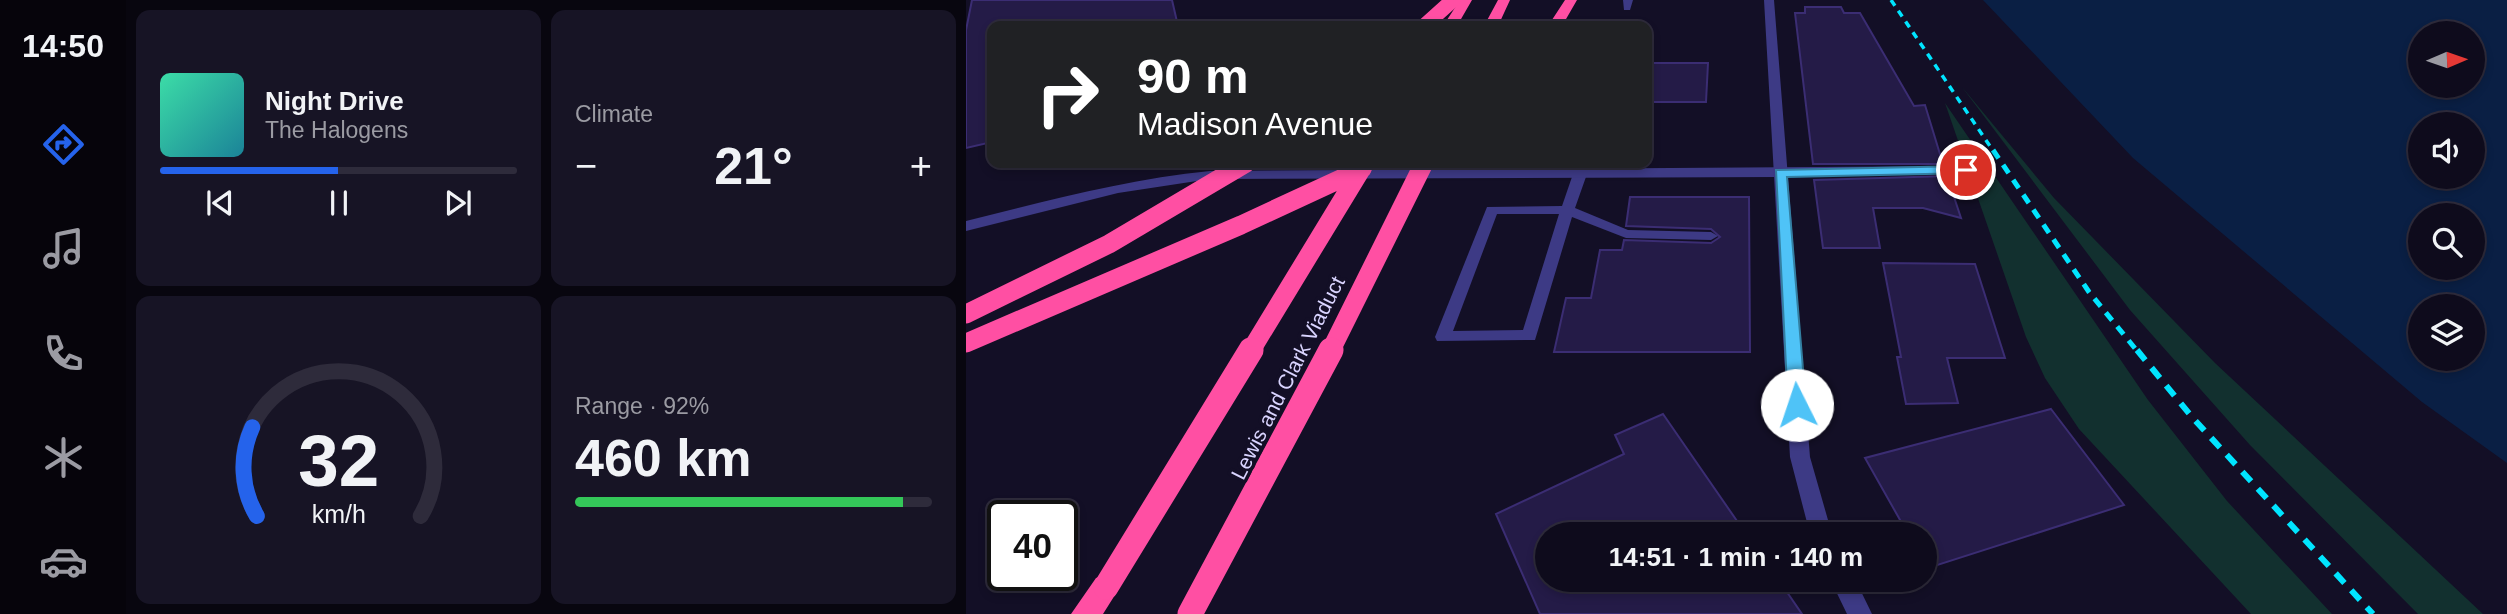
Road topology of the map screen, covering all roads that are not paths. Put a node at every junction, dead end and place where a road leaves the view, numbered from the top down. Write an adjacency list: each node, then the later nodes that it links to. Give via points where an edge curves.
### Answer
1 (1452, 0): 6 (highway, bridge); 7 (lane)
2 (1466, 0): 8 (highway)
3 (1504, 0): 9 (highway)
4 (1571, 0): 10 (highway)
5 (1769, 0): 17 (street)
6 (1429, 21)
7 (1437, 21)
8 (1453, 21)
9 (1494, 21)
10 (1558, 21)
11 (1238, 168): 22 (highway, bridge, via 1128,233)
12 (1344, 168): 18 (street); 20 (street, via 1171,178)
13 (1362, 168): 26 (highway, bridge)
14 (1365, 168): 23 (highway, bridge)
15 (1422, 168): 27 (highway, Lewis and Clark Viaduct, bridge, via 1300,411)
16 (1966, 170): 17 (street)
17 (1780, 173): 18 (street); 24 (street, via 1800,457)
18 (1580, 174): 19 (lane)
19 (1567, 210): 19 (lane, via 1492,210 1443,337 1529,336); 21 (lane, via 1626,234)
20 (966, 226)
21 (1712, 236)
22 (966, 314)
23 (966, 343)
24 (1818, 522)
25 (1849, 592): 28 (street)
26 (1088, 614)
27 (1191, 614)
28 (1860, 614)

